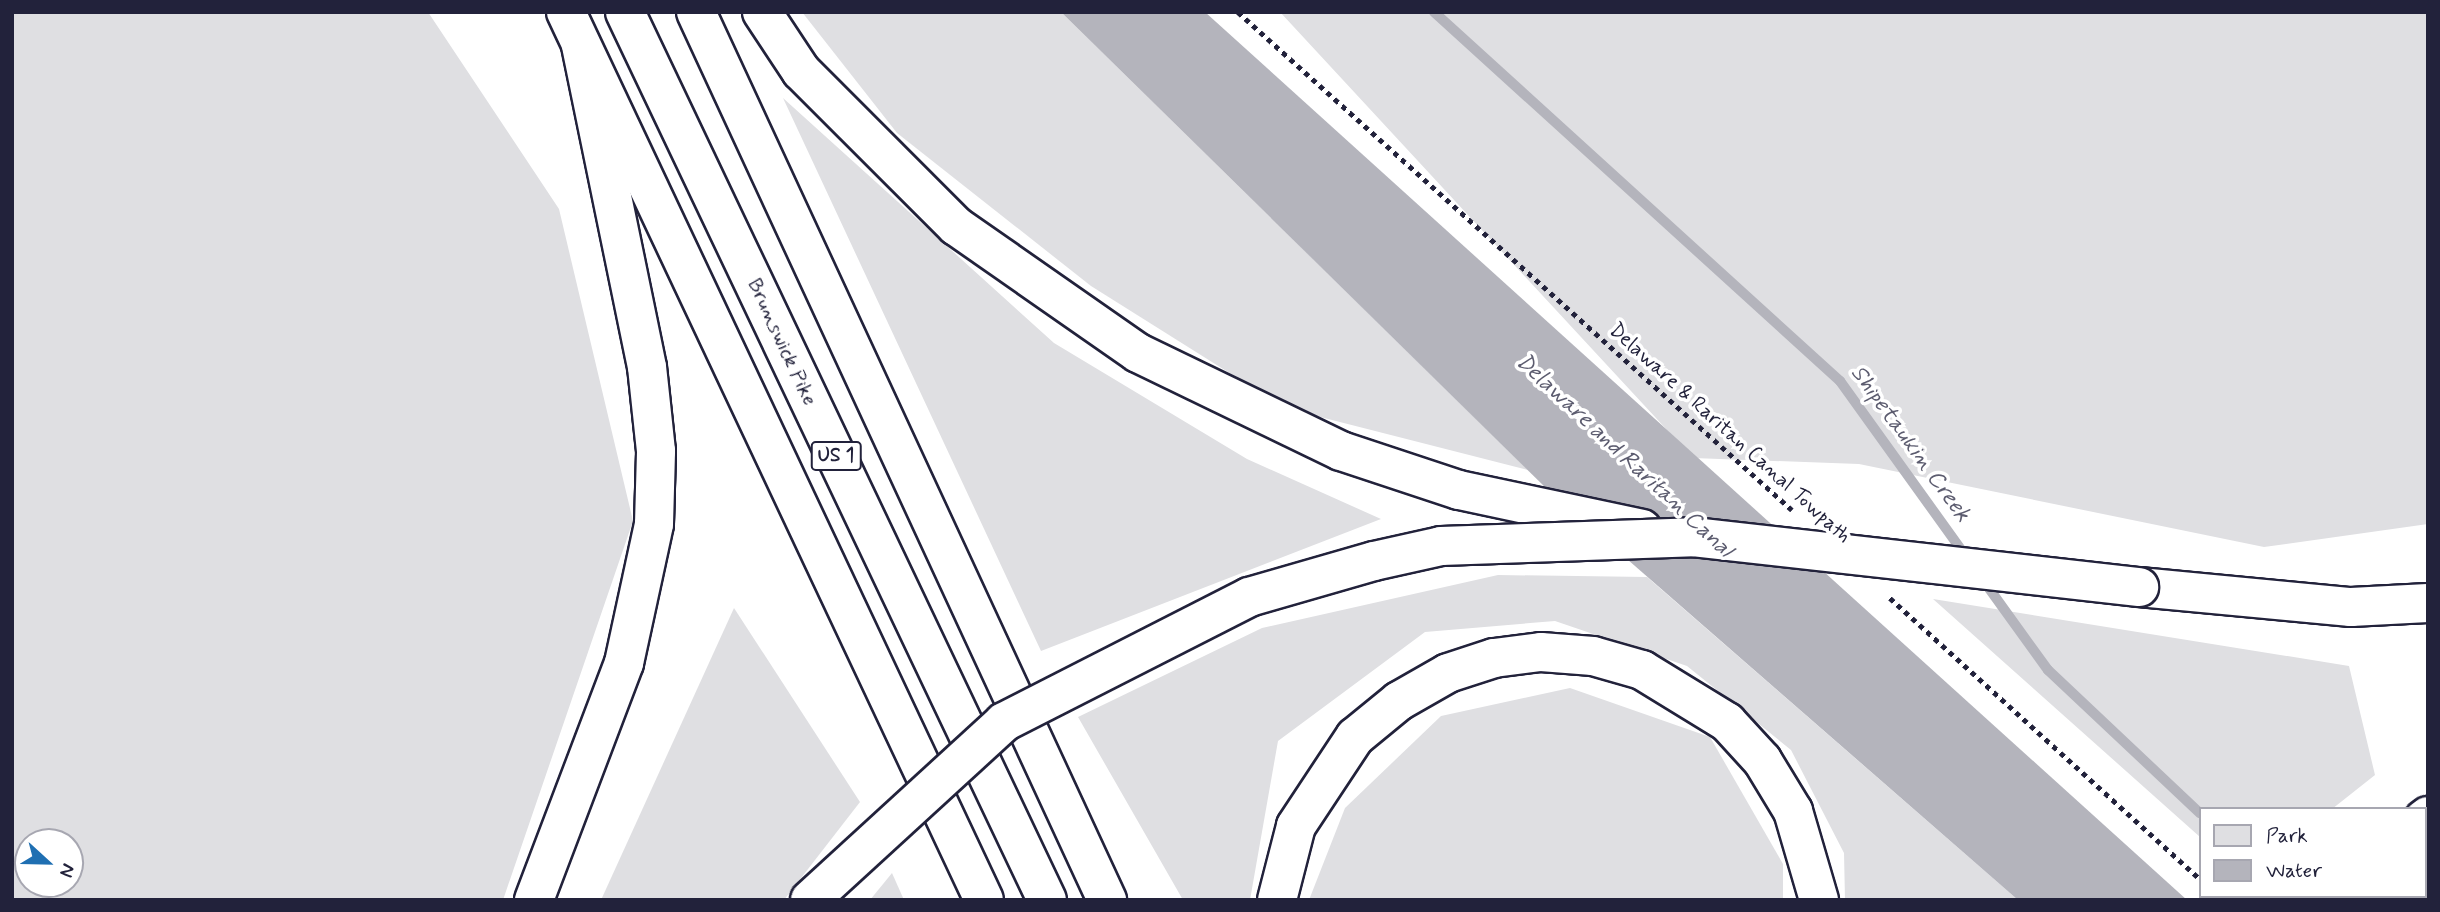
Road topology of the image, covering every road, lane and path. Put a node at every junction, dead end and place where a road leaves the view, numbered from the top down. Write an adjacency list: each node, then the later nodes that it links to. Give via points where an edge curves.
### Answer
1 (625, 12): 14 (highway, Brunswick Pike / US 1)
2 (696, 12): 15 (highway)
3 (762, 12): 7 (highway, bridge, via 801,71 956,226 1138,354 1249,411 1459,490)
4 (1238, 12): 6 (path, Delaware & Raritan Canal Towpath)
5 (573, 29): 11 (highway, via 647,367 656,451 654,524 624,663); 13 (highway, US 1)
6 (1797, 514)
7 (1693, 537): 9 (highway, bridge, via 2351,607); 12 (highway, bridge, via 1441,546 1249,597 1004,722 864,844)
8 (1880, 589): 10 (path)
9 (2428, 603)
10 (2198, 877)
11 (534, 900)
12 (810, 900)
13 (984, 900)
14 (1047, 900)
15 (1107, 900)
16 (1277, 900): 17 (highway, via 1296,826 1355,737 1399,701 1448,673 1494,657 1541,652 1592,656 1643,670 1727,722 1762,760 1794,811)
17 (1819, 900)

